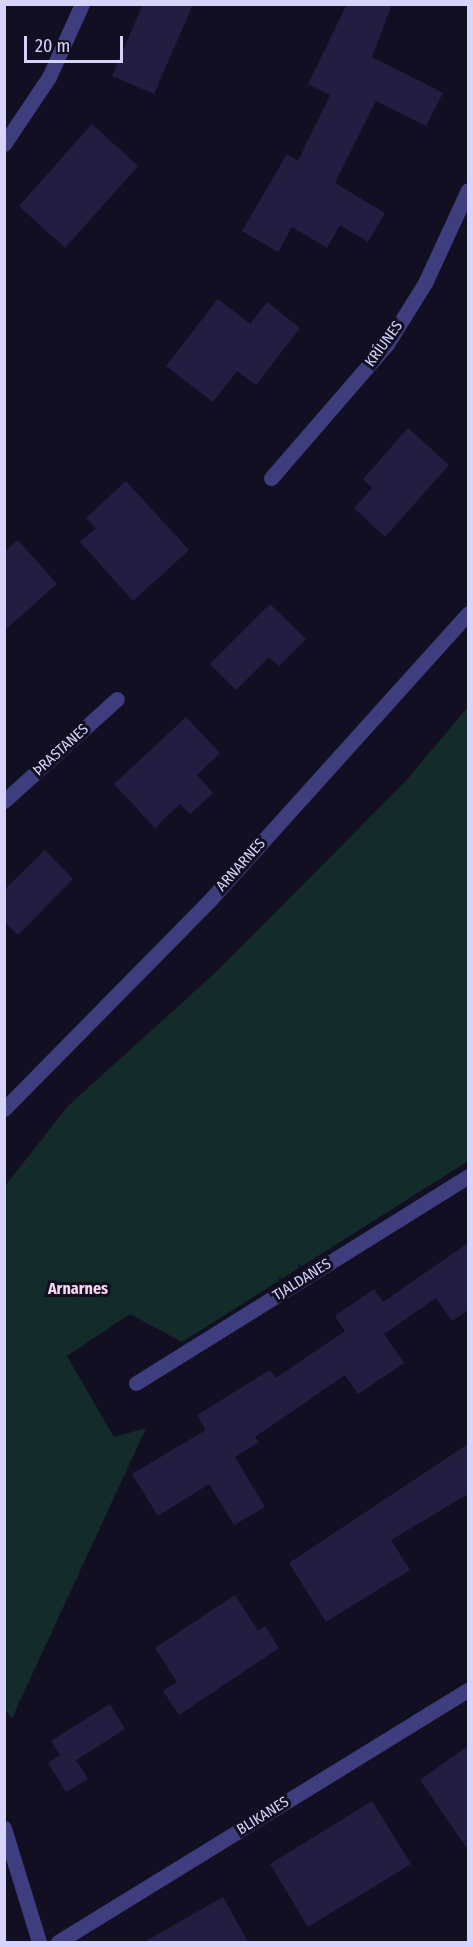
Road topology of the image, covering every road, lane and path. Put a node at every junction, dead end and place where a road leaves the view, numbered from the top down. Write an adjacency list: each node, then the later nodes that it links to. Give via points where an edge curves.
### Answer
1 (82, 4): 2 (street, via 49,78)
2 (4, 144)
3 (468, 190): 4 (street, KRÍUNES, via 425,283 387,344)
4 (271, 478)
5 (468, 613): 8 (street, ARNARNES, via 209,900)
6 (117, 699): 7 (street, ÞRASTANES)
7 (4, 801)
8 (4, 1109)
9 (468, 1176): 10 (street, TJALDANES)
10 (136, 1383)
11 (468, 1690): 14 (street, BLIKANES)
12 (4, 1828): 13 (street)
13 (39, 1942)
14 (58, 1942)

